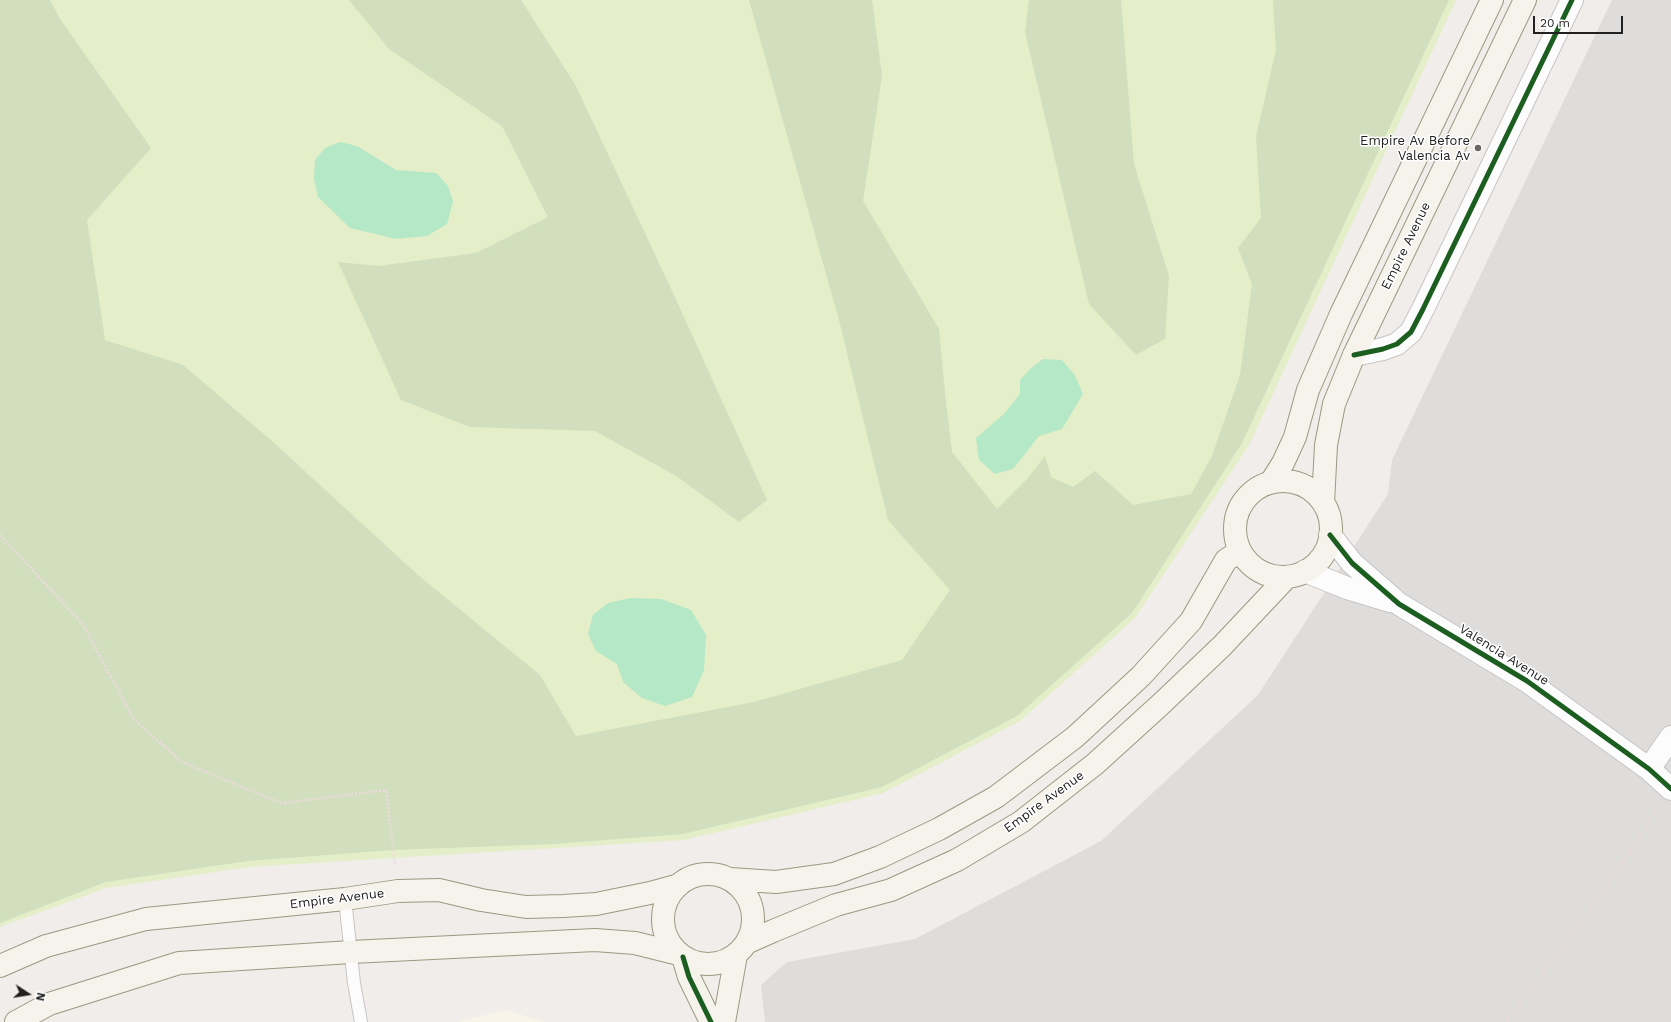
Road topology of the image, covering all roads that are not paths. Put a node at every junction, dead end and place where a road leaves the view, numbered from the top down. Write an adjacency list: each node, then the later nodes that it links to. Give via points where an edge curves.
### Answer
1 (1492, 0): 5 (main road, via 1341,314 1308,390 1295,437 1284,463)
2 (1525, 0): 4 (main road, Empire Avenue)
3 (1572, 0): 4 (street, via 1411,332 1397,344)
4 (1354, 355): 6 (main road, Empire Avenue, via 1334,404 1326,445)
5 (1271, 482): 6 (main road, via 1291,481 1309,488); 8 (main road, via 1247,497 1239,509 1235,523 1235,538)
6 (1323, 503): 7 (main road, via 1328,513)
7 (1330, 535): 9 (main road, via 1326,550 1317,562); 10 (street, Valencia Avenue, via 1352,563)
8 (1240, 551): 9 (main road, via 1248,563 1260,571 1273,576); 14 (main road, via 1226,560 1191,621 1141,676 1075,737 996,797 880,857 834,874 776,882)
9 (1296, 574): 10 (street, Valencia Avenue); 17 (main road, Empire Avenue, via 1154,711 1095,764 1021,822 957,860 891,890 836,905 773,931)
10 (1399, 604): 12 (street, Valencia Avenue, via 1527,681)
11 (1671, 737): 12 (street)
12 (1649, 769): 13 (street, Valencia Avenue)
13 (1671, 789)
14 (730, 879): 15 (main road, via 703,874); 17 (main road, via 741,888 749,901 753,915 752,930)
15 (678, 885): 16 (main road, Empire Avenue, via 596,904 563,906 526,907 439,890 398,891); 19 (main road, via 667,900 663,919 667,939)
16 (345, 899): 18 (lane); 20 (main road, Empire Avenue, via 146,919 46,946)
17 (741, 949): 19 (main road, via 712,964 700,964); 24 (main road)
18 (351, 952): 19 (main road, via 595,940 636,943); 21 (main road, via 179,963 49,1004); 22 (lane)
19 (681, 956): 23 (main road)
20 (0, 966)
21 (16, 1022)
22 (361, 1022)
23 (711, 1022)
24 (724, 1022)

